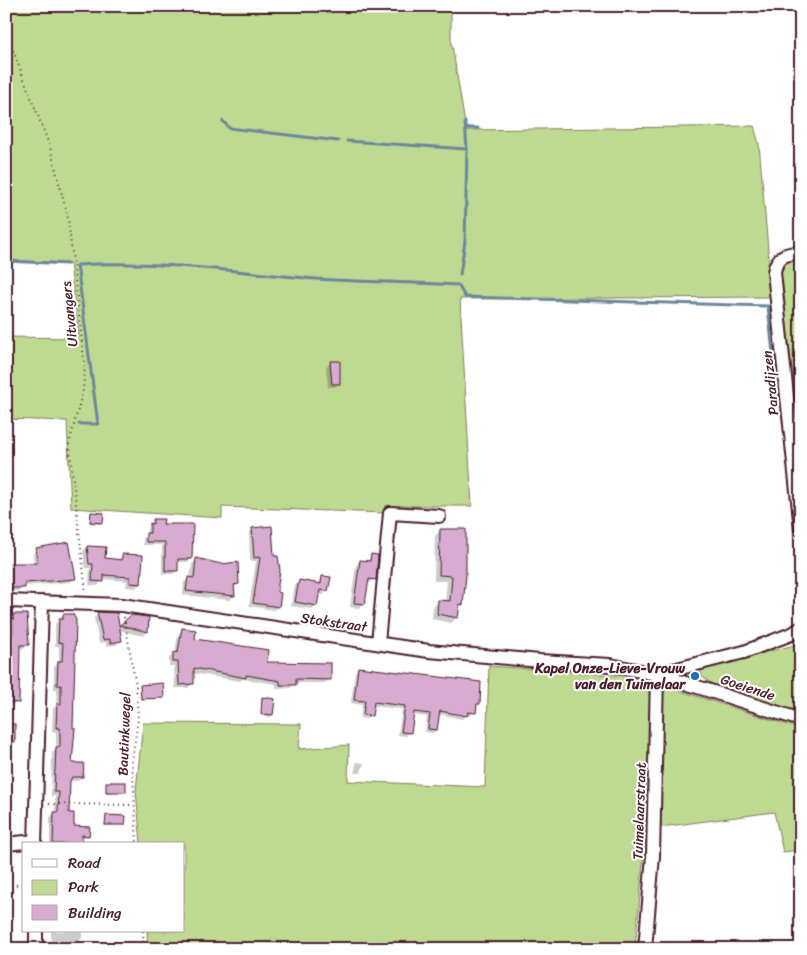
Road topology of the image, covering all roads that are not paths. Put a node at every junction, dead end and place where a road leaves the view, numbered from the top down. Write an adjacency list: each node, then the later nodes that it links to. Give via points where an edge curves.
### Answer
1 (801, 253): 3 (street, Paradijzen, via 780,256 774,272)
2 (439, 516): 7 (street, via 390,513)
3 (801, 530)
4 (6, 601): 5 (street, Stokstraat)
5 (42, 602): 7 (street, Stokstraat, via 122,605); 10 (street)
6 (801, 628): 8 (street, via 744,652)
7 (378, 643): 8 (street, Stokstraat, via 429,651 610,665)
8 (657, 674): 9 (street, Goeiende); 15 (street, Tuimelaarstraat, via 653,856)
9 (801, 720)
10 (35, 842)
11 (22, 843): 12 (street)
12 (6, 844)
13 (36, 932): 14 (street)
14 (36, 949)
15 (645, 949)

